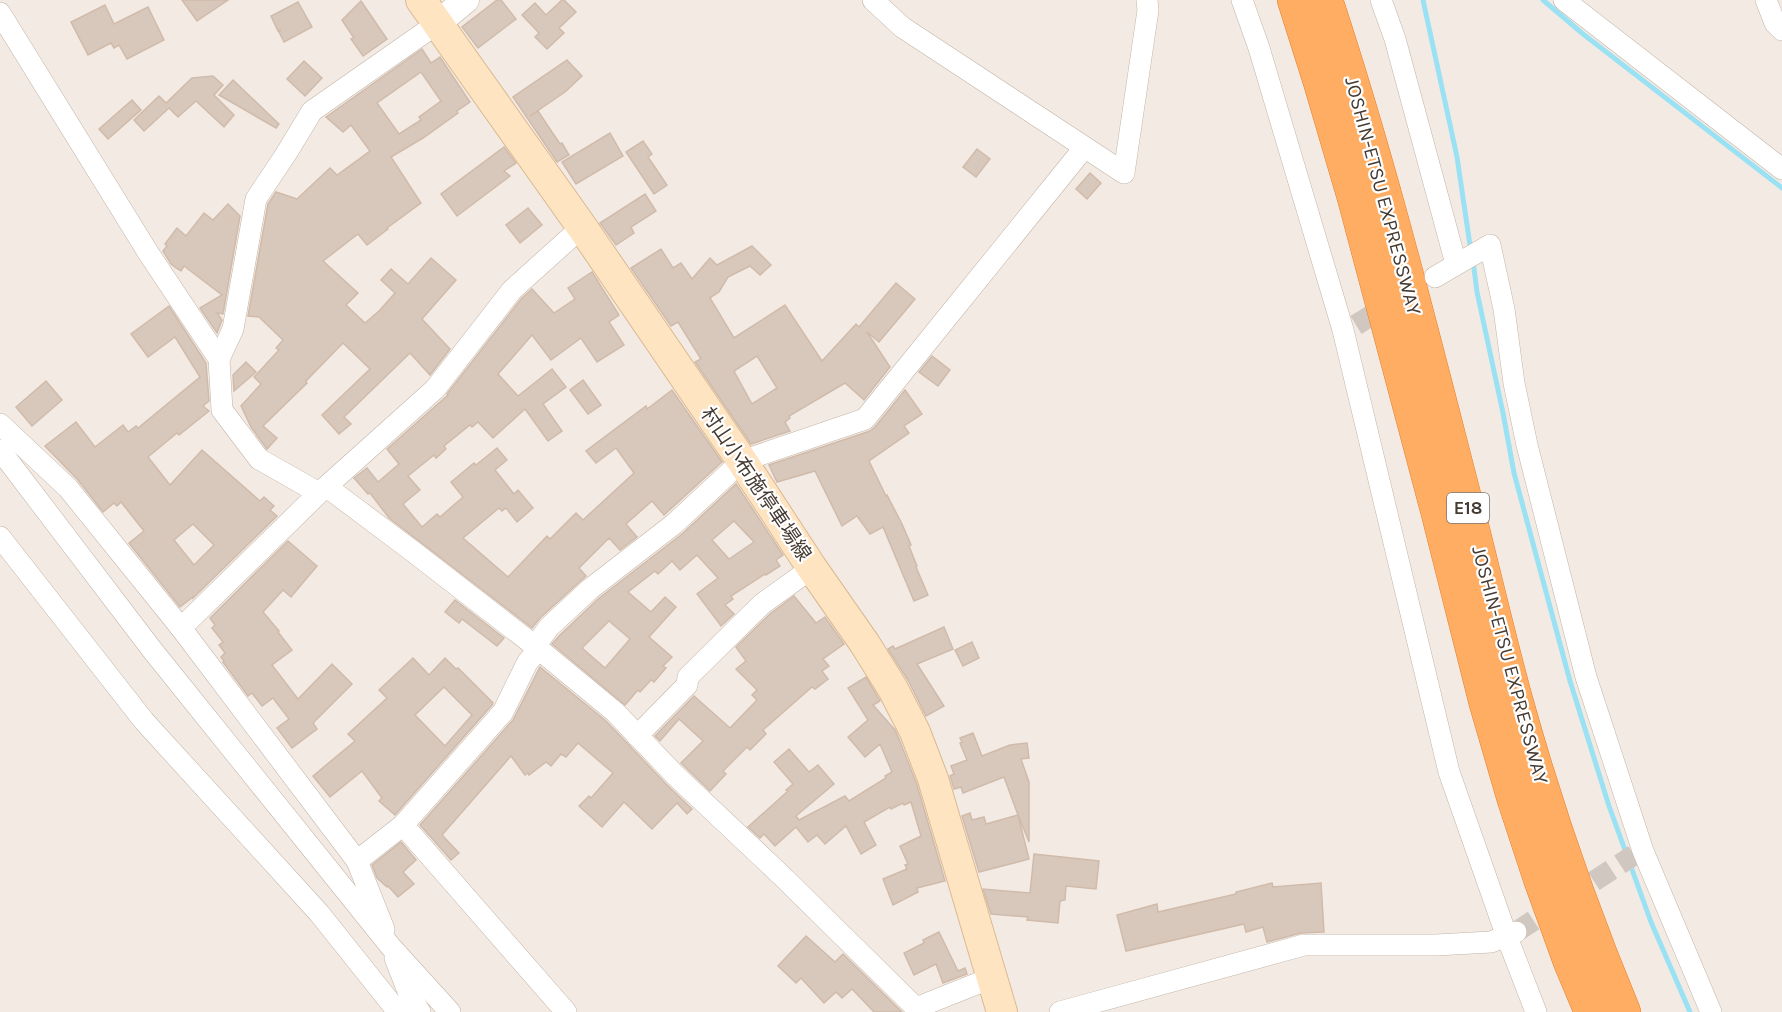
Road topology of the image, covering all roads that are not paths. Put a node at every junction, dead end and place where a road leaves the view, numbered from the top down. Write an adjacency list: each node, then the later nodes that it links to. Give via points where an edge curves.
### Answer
1 (421, 0): 12 (main road, 村山小布施停車場線)
2 (466, 0): 12 (street)
3 (873, 0): 14 (street, via 902,27)
4 (1147, 0): 14 (street, via 1124,173)
5 (1242, 0): 31 (street, via 1349,328 1449,772)
6 (1294, 0): 41 (highway, JOSHIN-ETSU EXPRESSWAY / E18, via 1354,198 1499,747 1540,879)
7 (1326, 0): 42 (highway, JOSHIN-ETSU EXPRESSWAY / E18, via 1383,189 1516,697 1569,869)
8 (1381, 0): 17 (street)
9 (1564, 0): 15 (street)
10 (1766, 0): 13 (street)
11 (0, 13): 19 (street)
12 (438, 23): 16 (main road, 村山小布施停車場線); 19 (street, via 312,111 256,199 233,329)
13 (1782, 30)
14 (1084, 148): 22 (street, via 865,419)
15 (1782, 169)
16 (582, 227): 22 (main road, 村山小布施停車場線); 23 (street, via 512,290 435,389)
17 (1456, 264): 18 (street); 43 (street, via 1490,245 1527,445 1586,677 1639,853)
18 (1435, 277)
19 (219, 359): 23 (street, via 222,410 259,459)
20 (0, 424): 26 (street, via 68,488)
21 (0, 450): 32 (street, via 153,651)
22 (742, 461): 25 (main road, 村山小布施停車場線); 27 (street, via 674,524 590,589 549,627)
23 (323, 490): 26 (street); 27 (street, via 415,553)
24 (0, 537): 34 (street, via 144,721 319,913)
25 (812, 568): 28 (street, via 762,604 688,677 687,685); 33 (main road, 村山小布施停車場線, via 871,653 915,732 933,779)
26 (181, 628): 30 (street)
27 (536, 648): 28 (street, via 615,712); 29 (street, via 502,712)
28 (637, 735): 33 (street, via 916,1008)
29 (403, 825): 30 (street); 37 (street)
30 (357, 861): 32 (street)
31 (1511, 934): 39 (street, via 1491,942 1436,945 1304,945); 40 (street)
32 (391, 947): 35 (street); 36 (street)
33 (991, 978): 38 (main road, 村山小布施停車場線)
34 (398, 1012)
35 (420, 1012)
36 (450, 1012)
37 (566, 1012)
38 (1002, 1012)
39 (1060, 1012)
40 (1536, 1012)
41 (1591, 1012)
42 (1624, 1012)
43 (1711, 1012)

